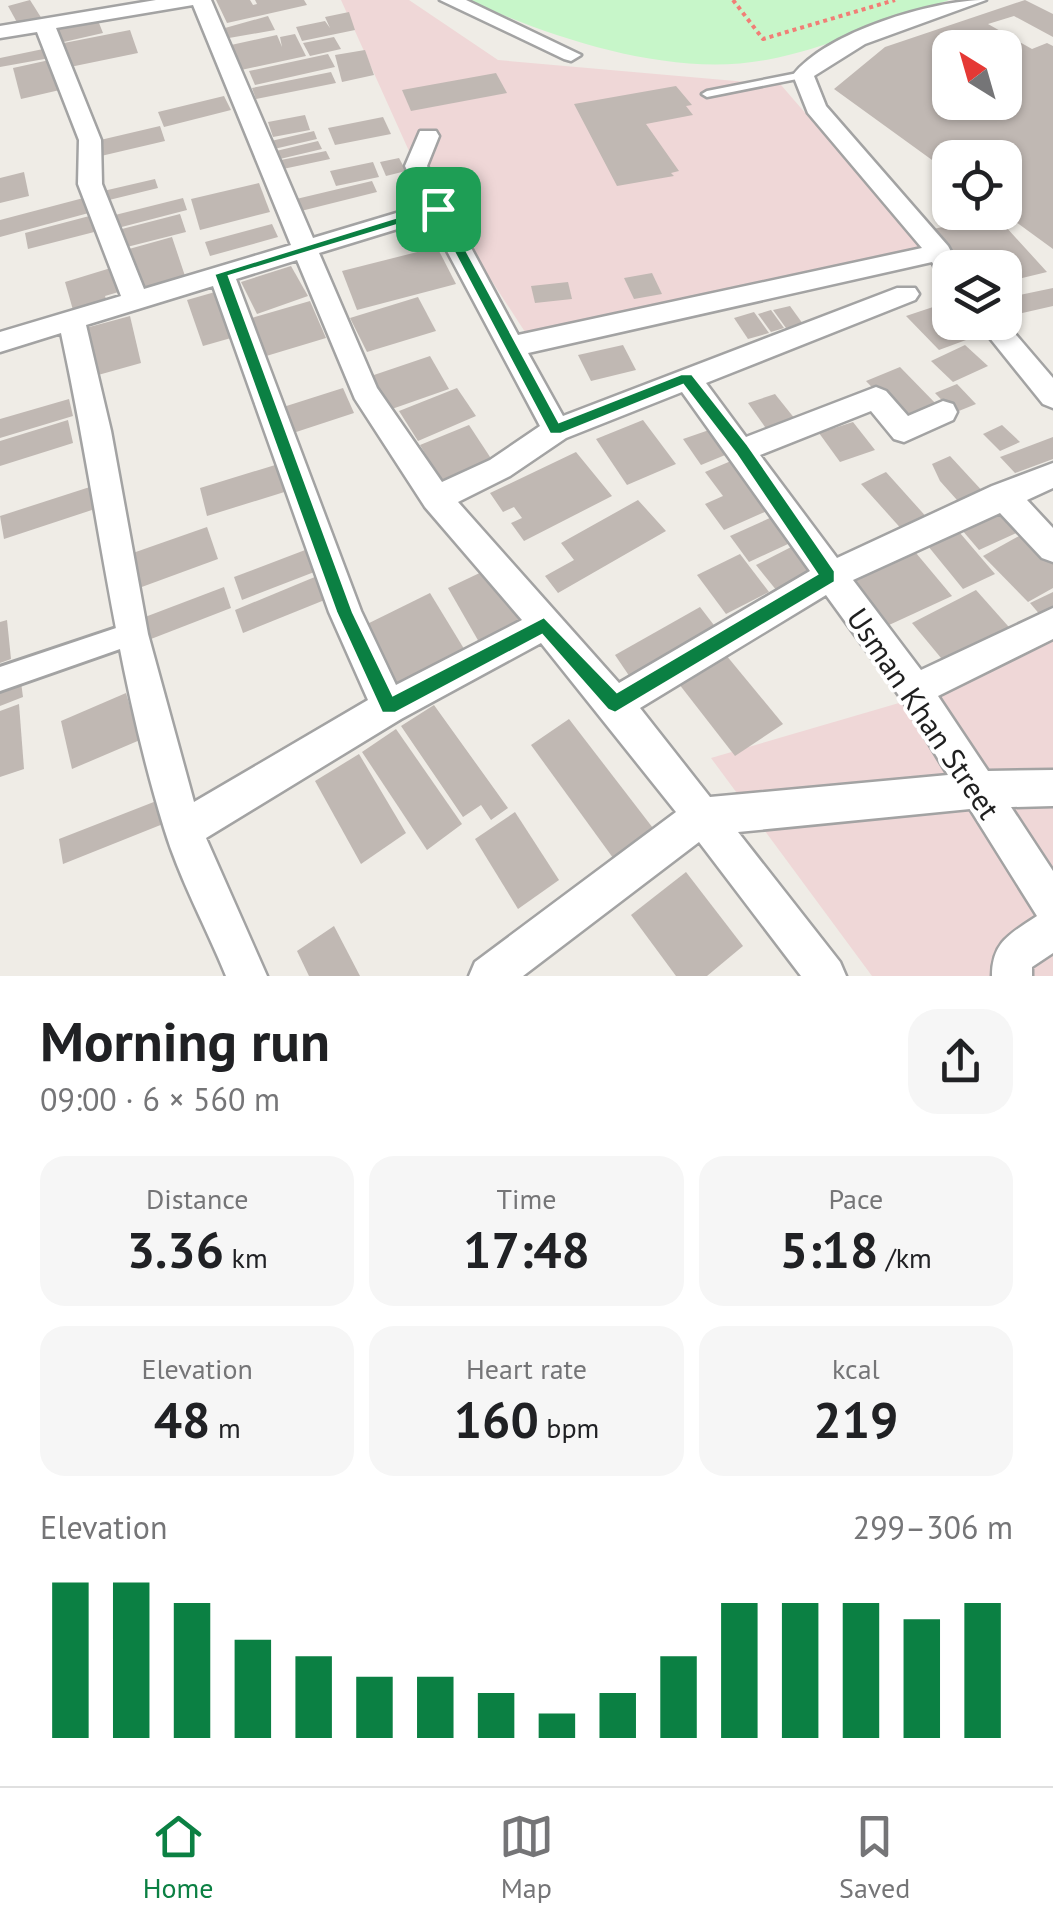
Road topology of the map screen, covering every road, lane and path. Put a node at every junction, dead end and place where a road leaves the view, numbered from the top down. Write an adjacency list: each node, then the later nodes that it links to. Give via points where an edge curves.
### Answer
1 (190, 0): 7 (street)
2 (202, 0): 14 (street)
3 (450, 0): 9 (street)
4 (732, 0): 5 (path, via 763,39)
5 (895, 0)
6 (976, 0): 10 (street, via 847,44 813,61)
7 (44, 23): 8 (street); 19 (street, via 90,140 90,184)
8 (0, 32)
9 (572, 55)
10 (803, 75): 11 (lane); 15 (street, via 816,108)
11 (707, 94)
12 (428, 136): 13 (street, via 416,166)
13 (438, 209): 14 (street); 23 (street)
14 (303, 248): 17 (street); 31 (street, via 365,392)
15 (933, 250)
16 (932, 265): 23 (street)
17 (221, 274): 19 (street); 40 (street, via 344,612)
18 (906, 294): 24 (street)
19 (137, 303): 20 (street)
20 (72, 322): 22 (street); 36 (street, via 98,431)
21 (1005, 340): 25 (street)
22 (0, 342)
23 (510, 347): 27 (street)
24 (686, 378): 27 (street); 28 (street, Usman Khan Street)
25 (1053, 397)
26 (943, 412): 28 (street, via 904,431 876,398)
27 (556, 430): 31 (street, via 500,468)
28 (742, 450): 33 (street, Usman Khan Street)
29 (1053, 475): 30 (street)
30 (1002, 496): 32 (street); 33 (street)
31 (436, 498): 34 (street)
32 (1053, 548)
33 (828, 576): 38 (street, Usman Khan Street); 39 (street)
34 (544, 625): 39 (street); 40 (street)
35 (1050, 629): 38 (street)
36 (131, 634): 37 (street); 44 (street)
37 (0, 680)
38 (916, 690): 42 (street, Usman Khan Street)
39 (615, 704): 43 (street)
40 (388, 706): 44 (street)
41 (1053, 788): 42 (street)
42 (978, 790): 43 (street); 45 (street, Usman Khan Street)
43 (701, 817): 48 (street); 49 (street)
44 (183, 830): 47 (street)
45 (1053, 906)
46 (1053, 929): 50 (street, via 1012,957)
47 (247, 976)
48 (488, 976)
49 (826, 976)
50 (1012, 976)

